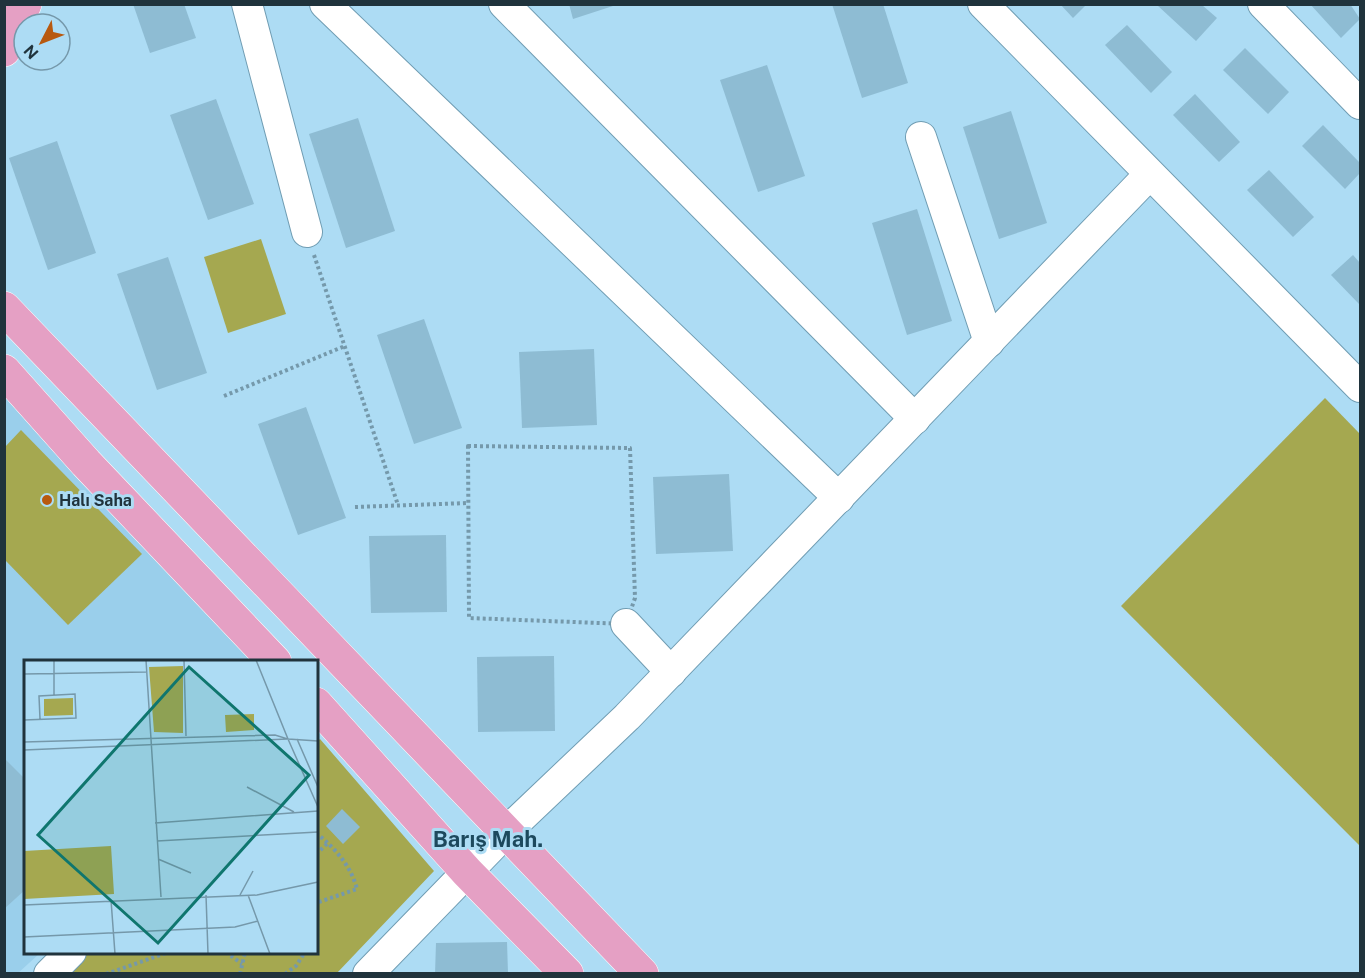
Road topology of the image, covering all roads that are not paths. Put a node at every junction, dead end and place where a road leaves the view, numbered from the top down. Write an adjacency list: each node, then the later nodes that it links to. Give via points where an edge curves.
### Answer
1 (25, 4): 7 (main road)
2 (247, 4): 11 (street)
3 (325, 4): 17 (street)
4 (504, 4): 16 (street)
5 (983, 4): 10 (street)
6 (1263, 4): 8 (street)
7 (4, 50)
8 (1360, 104)
9 (921, 137): 13 (street)
10 (1149, 175): 13 (street); 15 (street)
11 (307, 232)
12 (4, 308): 22 (main road)
13 (989, 342): 16 (street)
14 (4, 371): 19 (main road)
15 (1360, 387)
16 (915, 419): 17 (street)
17 (839, 498): 20 (street)
18 (627, 624): 20 (street)
19 (273, 660)
20 (671, 672): 22 (street)
21 (320, 714): 23 (main road)
22 (506, 832): 23 (street); 28 (main road)
23 (467, 872): 26 (street); 27 (main road)
24 (69, 954): 25 (street)
25 (49, 974)
26 (368, 974)
27 (567, 974)
28 (642, 974)

